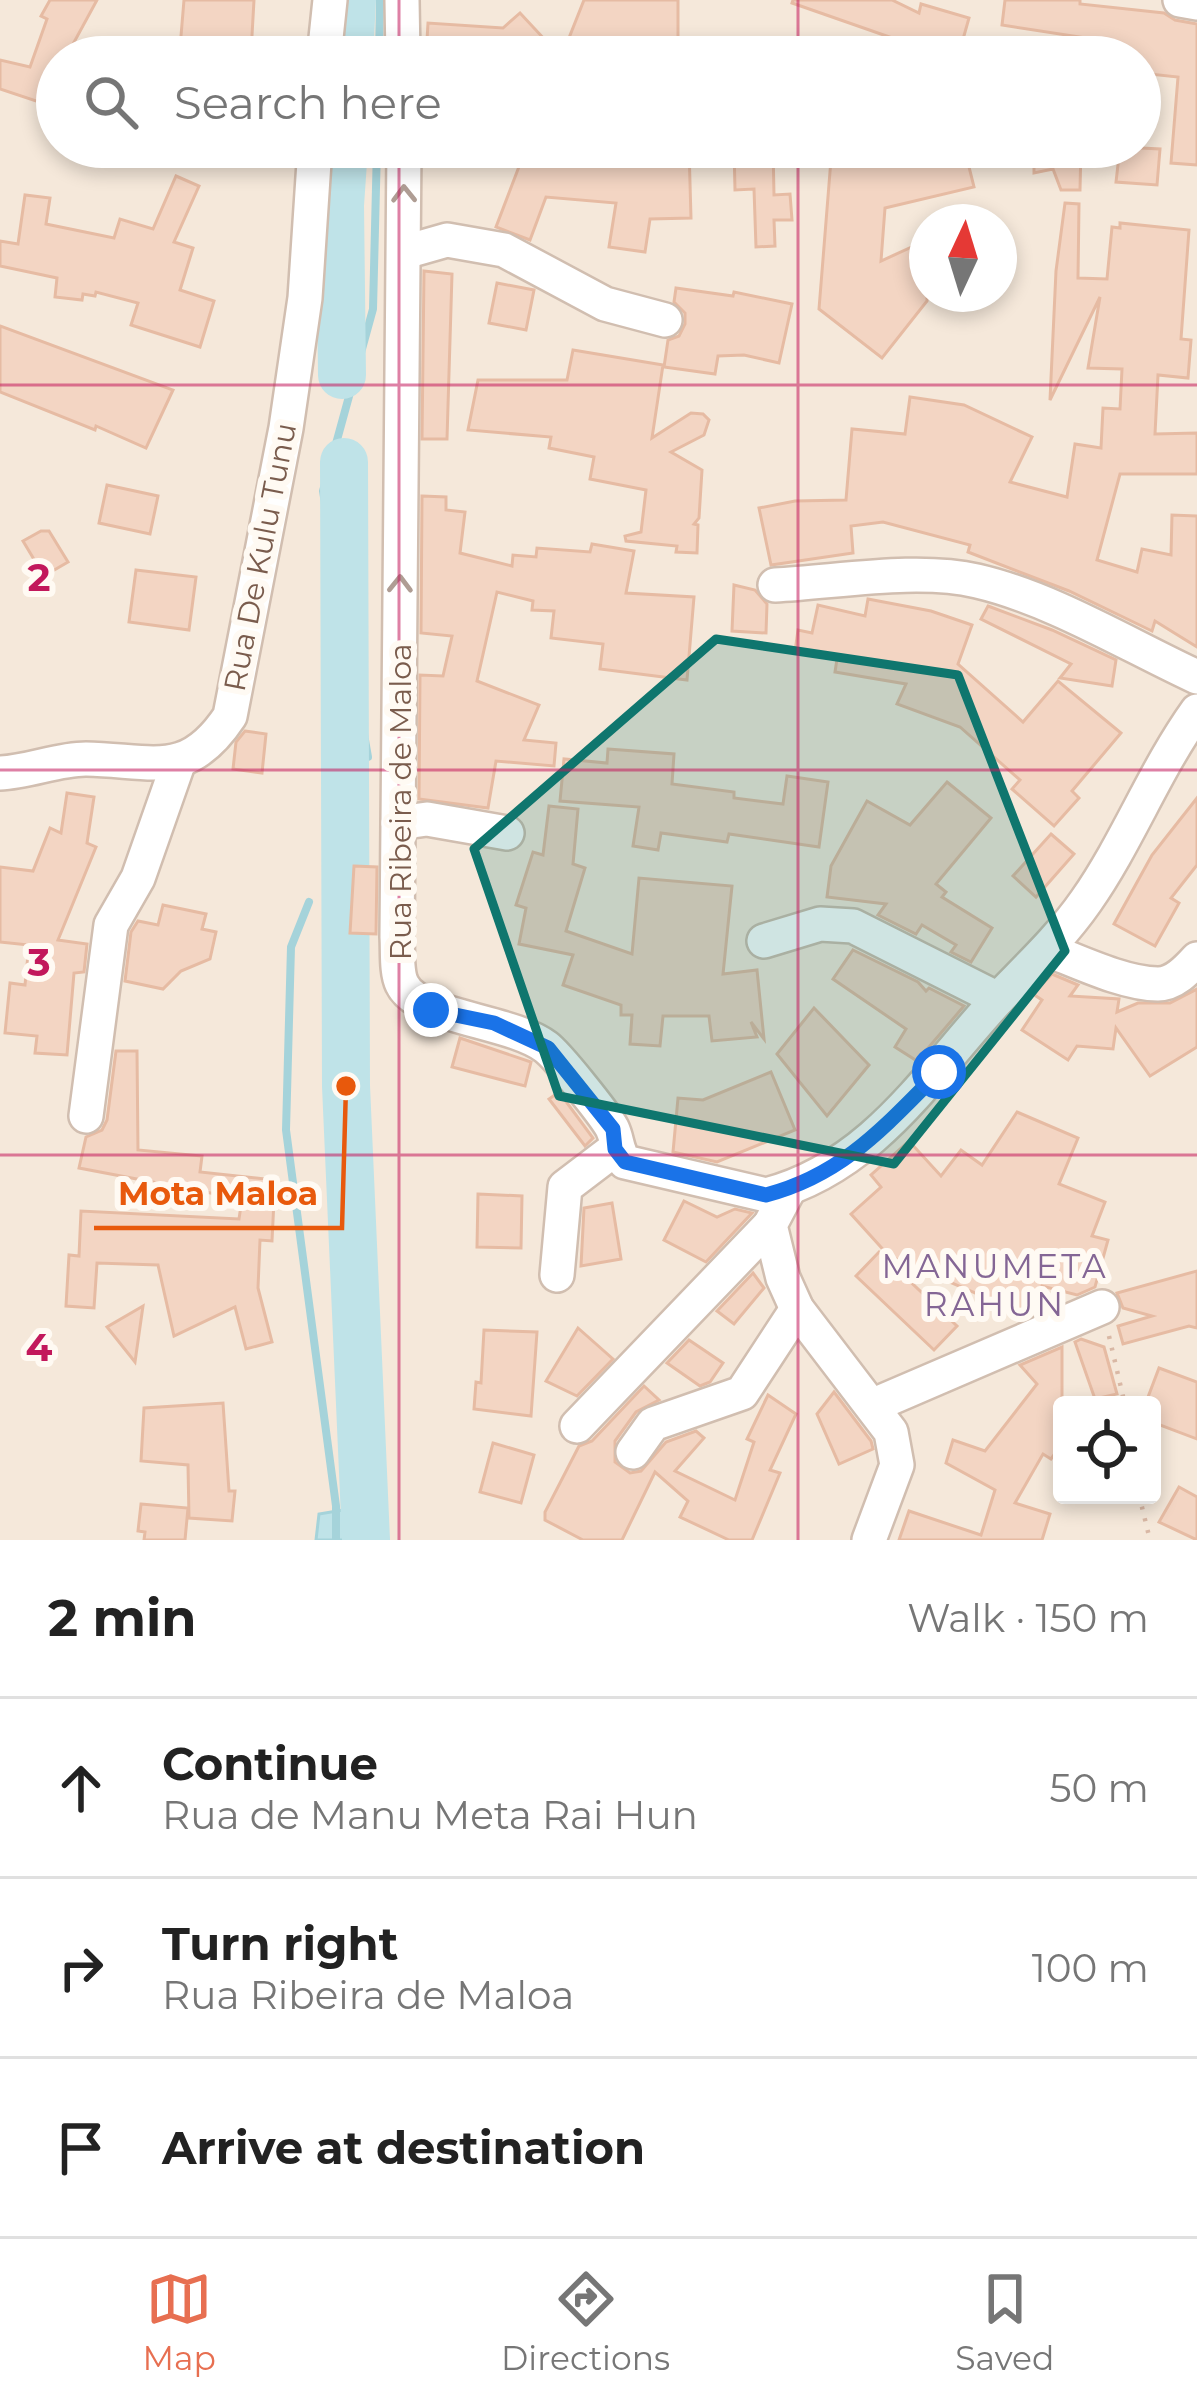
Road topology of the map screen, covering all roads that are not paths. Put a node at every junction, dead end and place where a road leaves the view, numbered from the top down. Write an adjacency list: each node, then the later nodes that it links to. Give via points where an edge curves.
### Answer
1 (330, 0): 5 (street)
2 (402, 0): 6 (street)
3 (1180, 0): 4 (street)
4 (1197, 3)
5 (326, 36)
6 (403, 36)
7 (314, 168): 14 (street, Rua De Kulu Tunu, via 286,428 230,716 213,741)
8 (404, 168): 9 (street, Rua Ribeira de Maloa, one-way to 8)
9 (405, 251): 10 (street, via 447,240 504,250 605,304); 16 (street, Rua Ribeira de Maloa, one-way to 9)
10 (665, 320)
11 (775, 585): 12 (street, via 923,575 977,581)
12 (1197, 677)
13 (1197, 711): 19 (street, via 1088,899)
14 (178, 764): 15 (street, via 82,759); 22 (street, via 138,878 111,926)
15 (0, 773)
16 (398, 823): 17 (street, via 427,819); 23 (street, Rua Ribeira de Maloa, via 400,982 431,1010 494,1023 548,1048 613,1129)
17 (507, 832)
18 (764, 940): 21 (street, via 820,924 853,926)
19 (1048, 950): 20 (street, via 1161,985); 21 (street)
20 (1197, 959)
21 (998, 999): 24 (street, via 860,1151)
22 (86, 1116)
23 (615, 1149): 24 (street, via 640,1167 766,1195); 26 (street, via 565,1187)
24 (789, 1189): 25 (street)
25 (770, 1225): 28 (street); 30 (street)
26 (557, 1275)
27 (1102, 1307): 29 (street)
28 (796, 1309): 29 (street); 31 (street, via 742,1393 653,1424)
29 (874, 1406): 32 (street, via 891,1432 897,1465)
30 (577, 1426)
31 (633, 1452)
32 (869, 1540)

